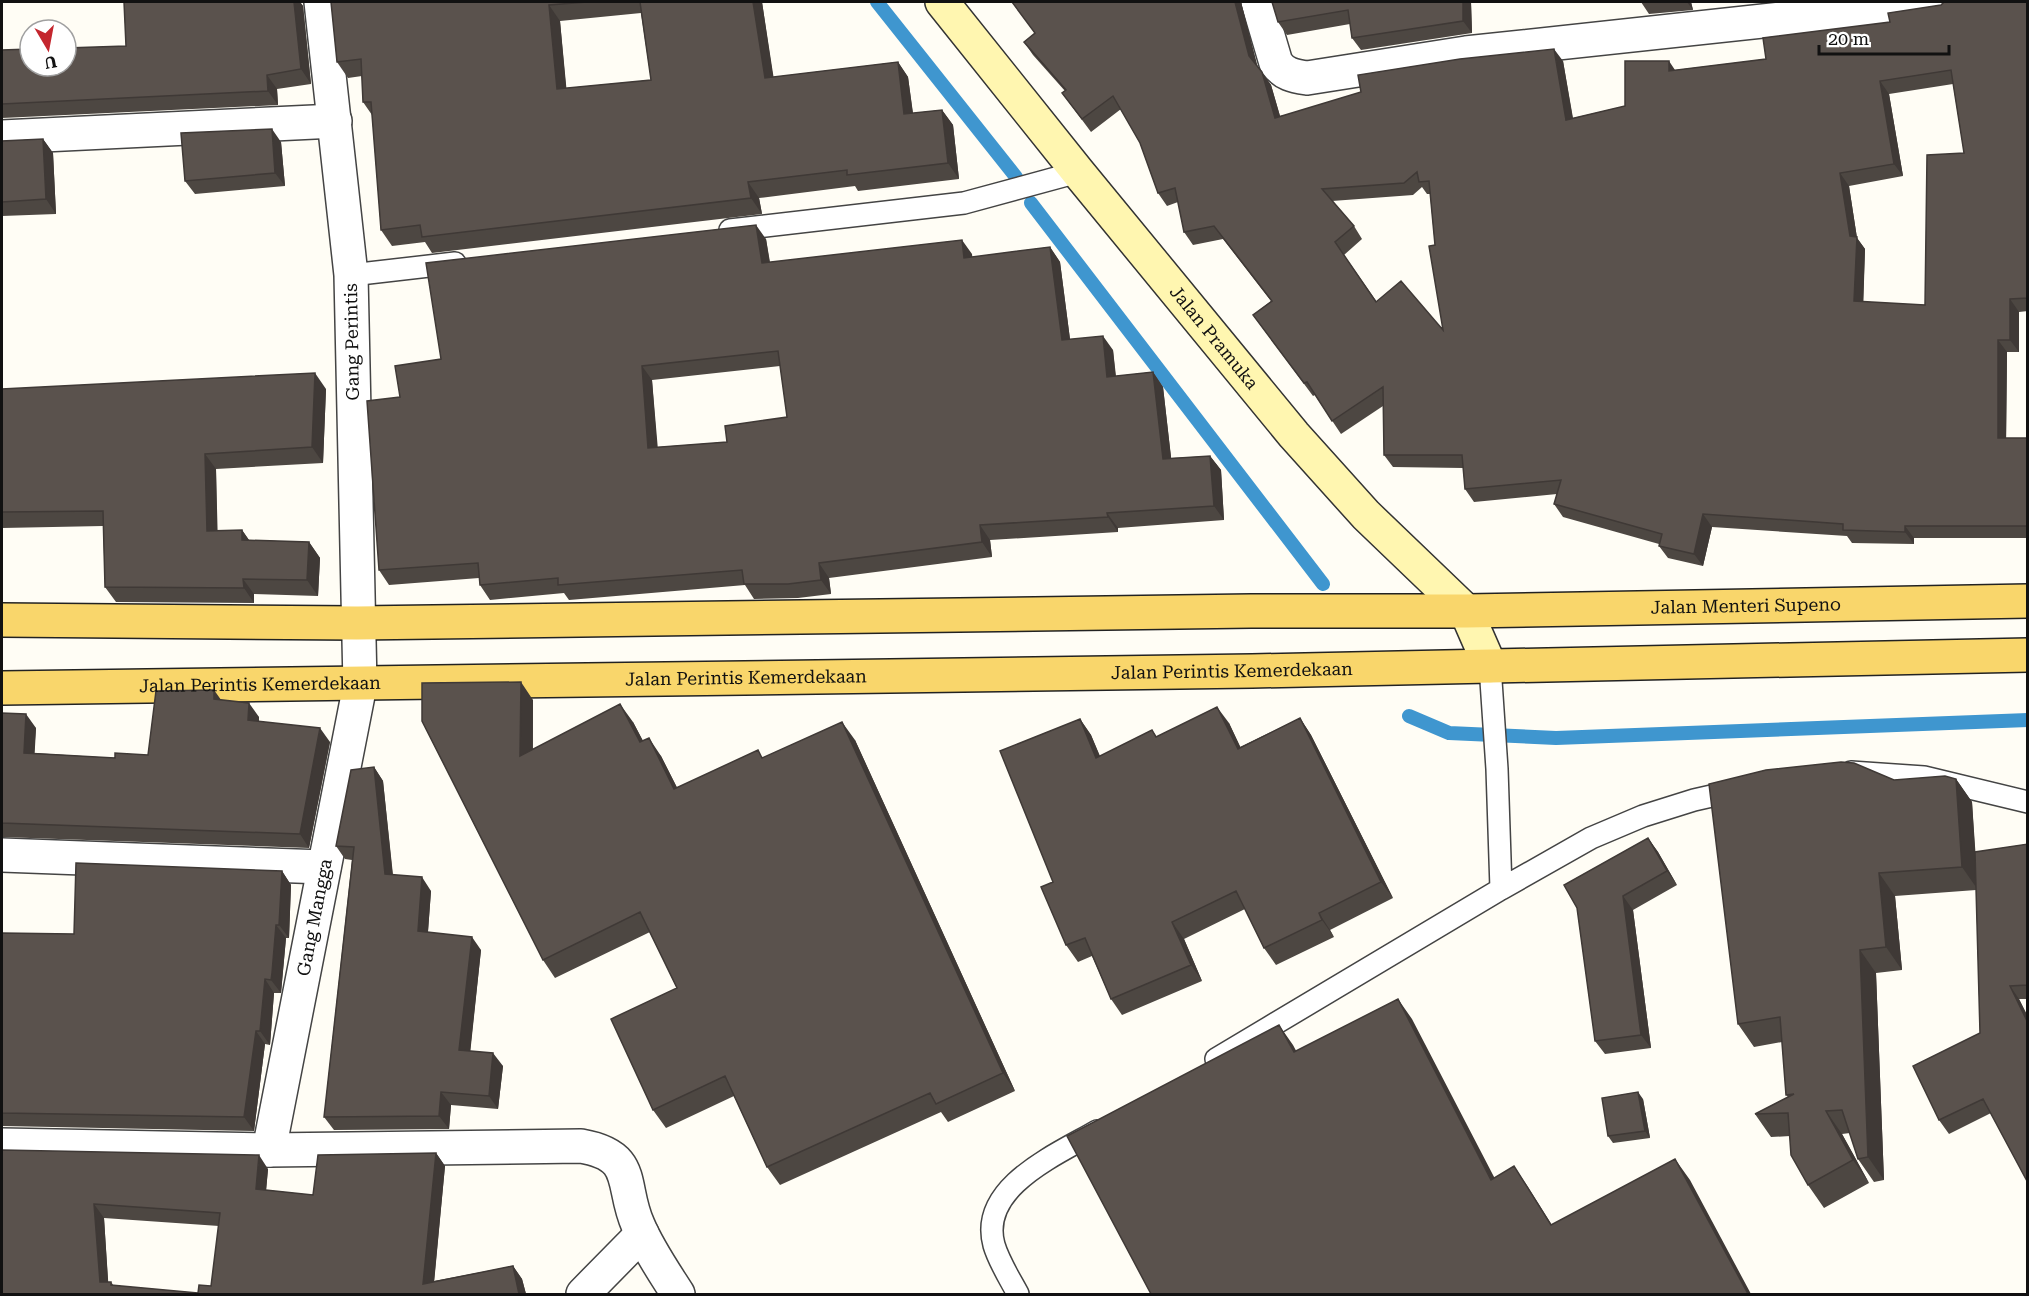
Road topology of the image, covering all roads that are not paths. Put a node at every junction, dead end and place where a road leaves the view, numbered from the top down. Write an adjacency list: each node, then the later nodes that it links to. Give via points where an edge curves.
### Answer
1 (321, 2): 5 (street, Gang Perintis)
2 (942, 2): 7 (main road, Jalan Pramuka)
3 (1258, 2): 4 (street, via 1281,70 1291,76 1321,78 1466,53)
4 (1939, 2)
5 (335, 121): 6 (street); 10 (street, Gang Perintis)
6 (2, 137)
7 (1078, 172): 8 (lane, via 964,203); 12 (main road, Jalan Pramuka, via 1360,510)
8 (705, 233)
9 (481, 260): 10 (lane)
10 (351, 275): 14 (street, Gang Perintis)
11 (2028, 601): 12 (main road, Jalan Menteri Supeno)
12 (1466, 611): 14 (main road, via 1251,610); 16 (main road, Jalan Pramuka)
13 (2, 620): 14 (main road)
14 (357, 623): 17 (street, Gang Perintis)
15 (2028, 655): 16 (main road)
16 (1490, 666): 17 (main road, Jalan Perintis Kemerdekaan); 24 (lane)
17 (360, 685): 18 (main road, Jalan Perintis Kemerdekaan); 23 (street, Gang Mangga)
18 (2, 688)
19 (1835, 774): 21 (lane, via 1857,771 1924,777)
20 (1758, 785): 24 (lane, via 1643,816 1591,838)
21 (2028, 802)
22 (2, 855): 23 (street)
23 (324, 867): 28 (street, Gang Mangga)
24 (1501, 889): 25 (lane)
25 (1204, 1067)
26 (1112, 1122): 32 (lane, via 1029,1171 1002,1197 995,1212 994,1246)
27 (2, 1145): 28 (street)
28 (269, 1150): 29 (street, via 596,1148 624,1168)
29 (642, 1234): 30 (street); 31 (street)
30 (583, 1294)
31 (678, 1294)
32 (1018, 1294)

